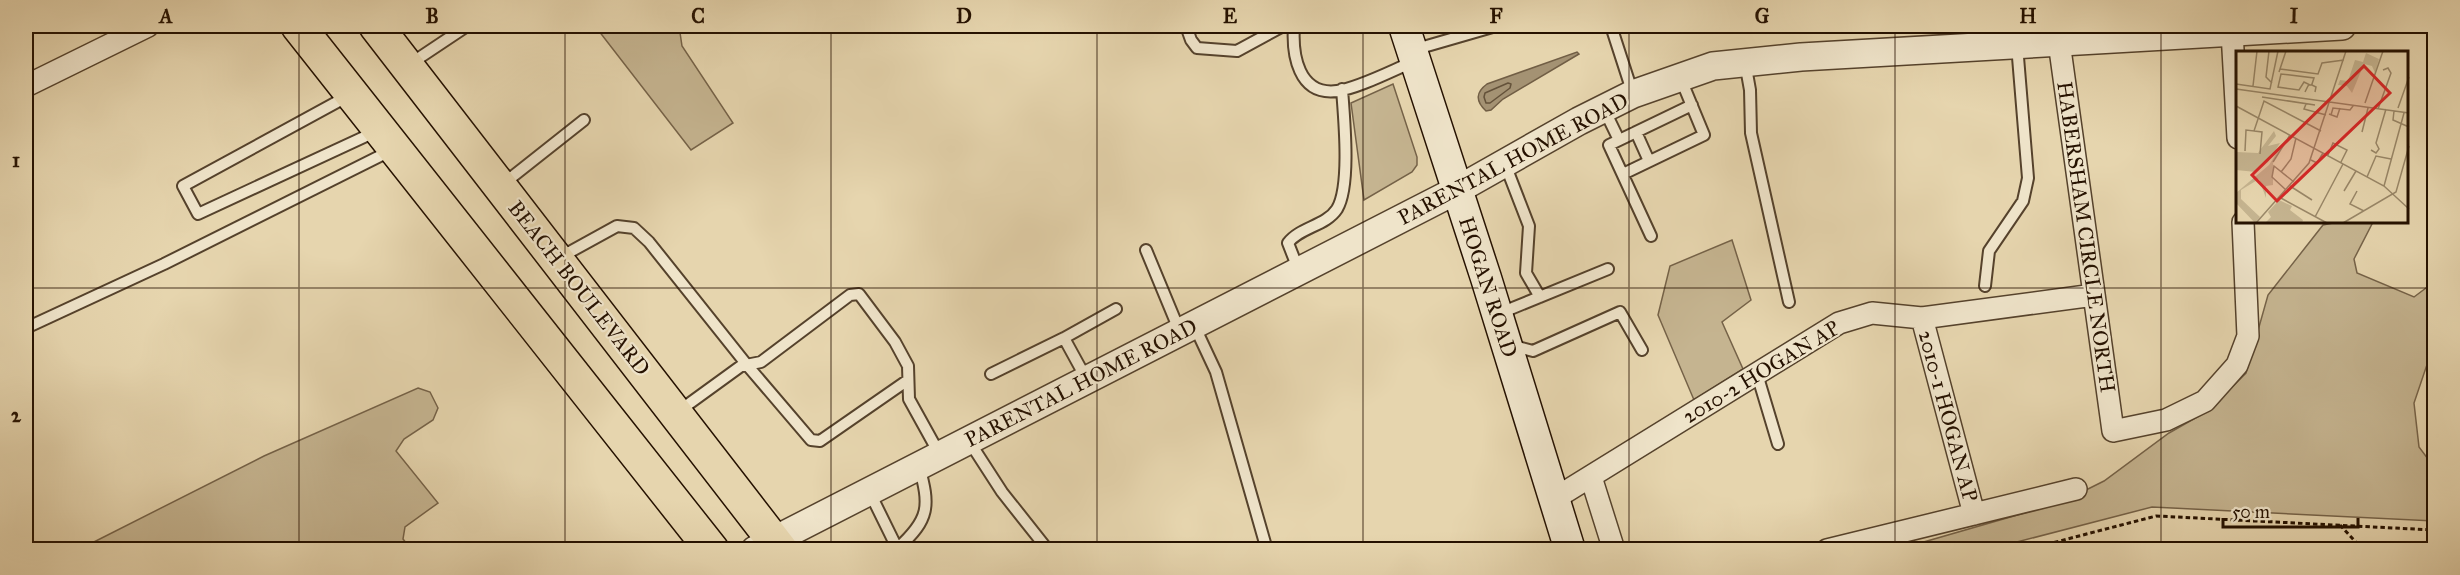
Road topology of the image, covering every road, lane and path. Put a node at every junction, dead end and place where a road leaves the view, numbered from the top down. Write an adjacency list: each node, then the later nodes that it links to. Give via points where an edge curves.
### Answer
1 (148, 26): 19 (street)
2 (298, 26): 21 (highway)
3 (376, 26): 17 (highway, BEACH BOULEVARD)
4 (467, 26): 17 (lane)
5 (1186, 26): 6 (lane, via 1197,48 1237,51)
6 (1283, 26)
7 (1294, 26): 20 (lane, via 1292,47 1299,73 1318,89)
8 (1496, 26): 15 (lane)
9 (1611, 26): 22 (lane)
10 (2342, 26): 12 (street, PARENTAL HOME ROAD)
11 (2147, 31): 12 (street, PARENTAL HOME ROAD); 13 (street, PARENTAL HOME ROAD)
12 (2232, 32): 23 (street)
13 (2059, 42): 14 (street, PARENTAL HOME ROAD); 42 (street, HABERSHAM CIRCLE NORTH)
14 (2017, 45): 16 (street, PARENTAL HOME ROAD); 41 (lane, via 2028,178 2023,201 1989,250)
15 (1410, 46): 20 (lane); 34 (main road, HOGAN ROAD)
16 (1745, 62): 18 (street, PARENTAL HOME ROAD); 44 (lane, via 1751,133)
17 (408, 66): 33 (highway, BEACH BOULEVARD)
18 (1680, 76): 22 (street, PARENTAL HOME ROAD); 24 (lane)
19 (26, 86)
20 (1342, 89): 40 (lane, via 1342,188 1337,209 1288,243)
21 (352, 94): 28 (highway); 28 (lane, via 183,186 198,214)
22 (1633, 94): 25 (street, PARENTAL HOME ROAD)
23 (2236, 103)
24 (1692, 105): 27 (lane); 30 (lane, via 1704,135)
25 (1604, 109): 29 (lane); 31 (street, PARENTAL HOME ROAD)
26 (584, 120): 33 (lane)
27 (1636, 132): 29 (lane); 30 (lane)
28 (388, 139): 48 (lane, via 164,264); 71 (highway)
29 (1619, 140): 32 (lane, via 1609,145)
30 (1649, 161): 32 (lane)
31 (1504, 164): 34 (street, PARENTAL HOME ROAD); 43 (lane, via 1529,226 1526,273)
32 (1623, 174): 36 (lane)
33 (500, 186): 38 (highway, BEACH BOULEVARD)
34 (1458, 190): 40 (street, PARENTAL HOME ROAD); 46 (main road, HOGAN ROAD)
35 (2243, 224): 42 (street, HABERSHAM CIRCLE NORTH, via 2248,336 2237,365 2205,401 2166,420 2113,431)
36 (1651, 236)
37 (1146, 250): 49 (lane)
38 (557, 259): 53 (lane, via 617,226 634,228); 58 (highway, BEACH BOULEVARD)
39 (1608, 269): 43 (lane)
40 (1299, 272): 49 (street, PARENTAL HOME ROAD)
41 (1985, 286)
42 (2094, 296): 47 (street, 2010-2 HOGAN AP)
43 (1539, 297): 46 (lane)
44 (1789, 302)
45 (1116, 309): 50 (lane)
46 (1498, 314): 51 (main road, HOGAN ROAD)
47 (1922, 318): 55 (street, 2010-2 HOGAN AP, via 1872,313 1839,322); 66 (street, 2010-1 HOGAN AP)
48 (26, 328)
49 (1187, 329): 57 (street, PARENTAL HOME ROAD); 73 (lane, via 1216,372)
50 (1064, 338): 54 (lane); 57 (lane)
51 (1507, 344): 52 (lane, via 1533,351 1620,312); 65 (main road, HOGAN ROAD)
52 (1642, 350)
53 (747, 365): 56 (lane, via 811,440 820,441); 56 (lane, via 761,362 850,295 859,294 895,342 908,366); 58 (lane)
54 (991, 374)
55 (1757, 374): 60 (lane); 62 (street, 2010-2 HOGAN AP)
56 (908, 380): 61 (lane, via 909,399)
57 (1087, 380): 59 (street, PARENTAL HOME ROAD)
58 (676, 414): 69 (highway, BEACH BOULEVARD)
59 (969, 441): 61 (street, PARENTAL HOME ROAD); 72 (lane, via 1002,492)
60 (1778, 444)
61 (930, 461): 64 (street, PARENTAL HOME ROAD); 70 (lane, via 928,501 919,525)
62 (1591, 477): 65 (street, 2010-2 HOGAN AP); 75 (street)
63 (2076, 489): 66 (street, 2010-1 HOGAN AP)
64 (869, 492): 69 (street, PARENTAL HOME ROAD); 70 (lane)
65 (1554, 499): 74 (main road, HOGAN ROAD)
66 (1974, 514): 76 (street, 2010-1 HOGAN AP)
67 (2339, 524): 68 (path); 77 (path, via 2157,516); 78 (path)
68 (2434, 530)
69 (770, 546)
70 (898, 548)
71 (712, 549)
72 (1048, 549)
73 (1267, 549)
74 (1570, 549)
75 (1614, 549)
76 (1827, 549)
77 (2025, 549)
78 (2363, 549)

